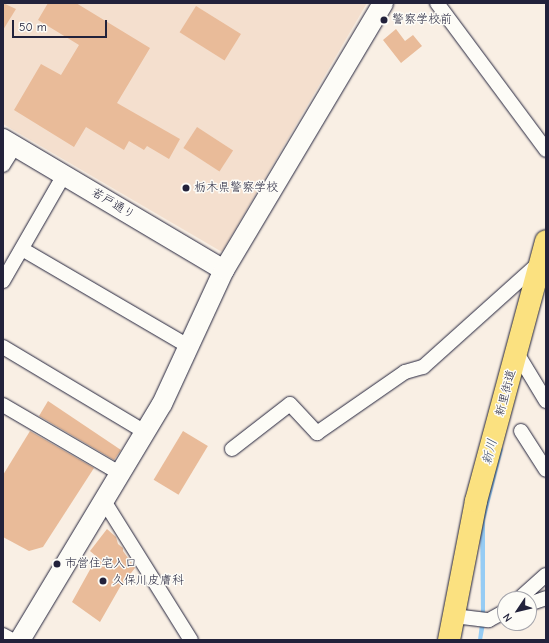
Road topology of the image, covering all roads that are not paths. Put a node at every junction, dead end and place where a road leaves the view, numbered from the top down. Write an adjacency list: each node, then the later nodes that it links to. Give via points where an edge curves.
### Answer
1 (383, 3): 10 (street)
2 (437, 3): 4 (street)
3 (9, 143): 5 (street); 6 (street, 若戸通り)
4 (546, 150)
5 (3, 165)
6 (64, 175): 8 (street); 10 (street, 若戸通り)
7 (546, 241): 9 (main road, 新里街道)
8 (22, 249): 11 (street); 13 (street)
9 (541, 262): 14 (main road, 新里街道); 19 (street, via 423,366 405,372 317,433 290,404)
10 (224, 270): 13 (street)
11 (4, 279)
12 (3, 347): 18 (street)
13 (190, 347): 18 (street)
14 (521, 359): 15 (street); 25 (main road, 新里街道, via 476,501)
15 (546, 401)
16 (3, 405): 21 (street)
17 (521, 430): 20 (street)
18 (145, 432): 21 (street)
19 (232, 449)
20 (546, 470)
21 (121, 474): 22 (street)
22 (104, 502): 29 (street); 30 (street)
23 (546, 575): 24 (street)
24 (528, 591)
25 (454, 616): 26 (street); 31 (main road, 新里街道)
26 (494, 616)
27 (3, 635): 28 (street)
28 (12, 640)
29 (20, 640)
30 (191, 640)
31 (449, 640)

